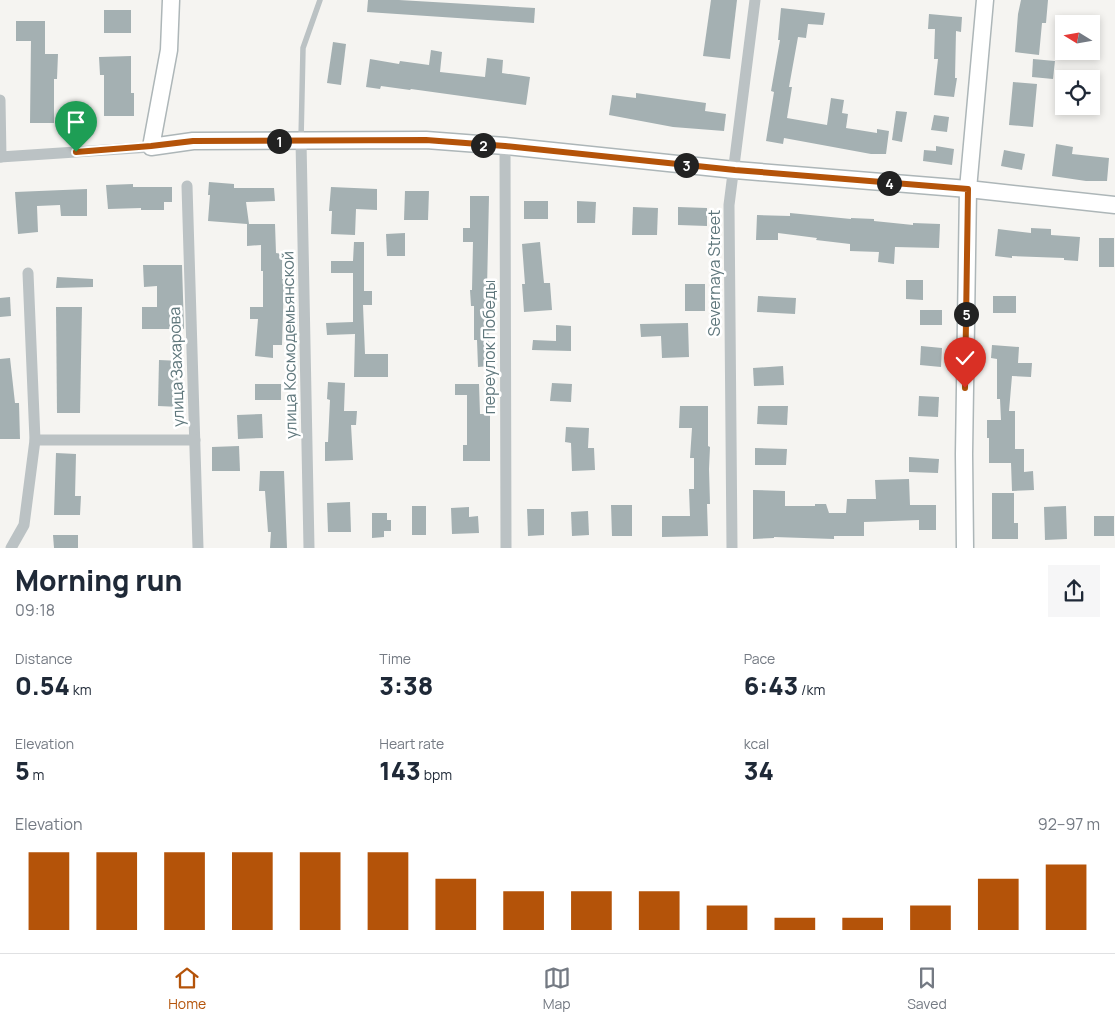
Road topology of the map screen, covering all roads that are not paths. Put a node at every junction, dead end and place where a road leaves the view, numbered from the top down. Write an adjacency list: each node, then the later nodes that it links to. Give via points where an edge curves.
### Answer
1 (171, 0): 7 (street, via 169,50)
2 (320, 0): 6 (lane, via 303,48)
3 (755, 0): 10 (street, Severnaya Street)
4 (985, 0): 12 (street)
5 (0, 100): 9 (street)
6 (301, 141): 7 (street, via 193,141); 8 (street, via 426,140); 19 (street, улица Космодемьянской)
7 (151, 146): 9 (street)
8 (505, 146): 10 (street); 20 (street, переулок Победы)
9 (1, 157)
10 (735, 170): 12 (street); 21 (street, Severnaya Street, via 729,205)
11 (187, 186): 16 (street, улица Захарова)
12 (968, 189): 13 (street); 22 (street)
13 (1115, 205)
14 (28, 273): 15 (street)
15 (36, 440): 16 (street); 17 (street, via 24,525)
16 (195, 440): 18 (street, улица Захарова)
17 (11, 548)
18 (198, 548)
19 (309, 548)
20 (506, 548)
21 (732, 548)
22 (965, 548)

